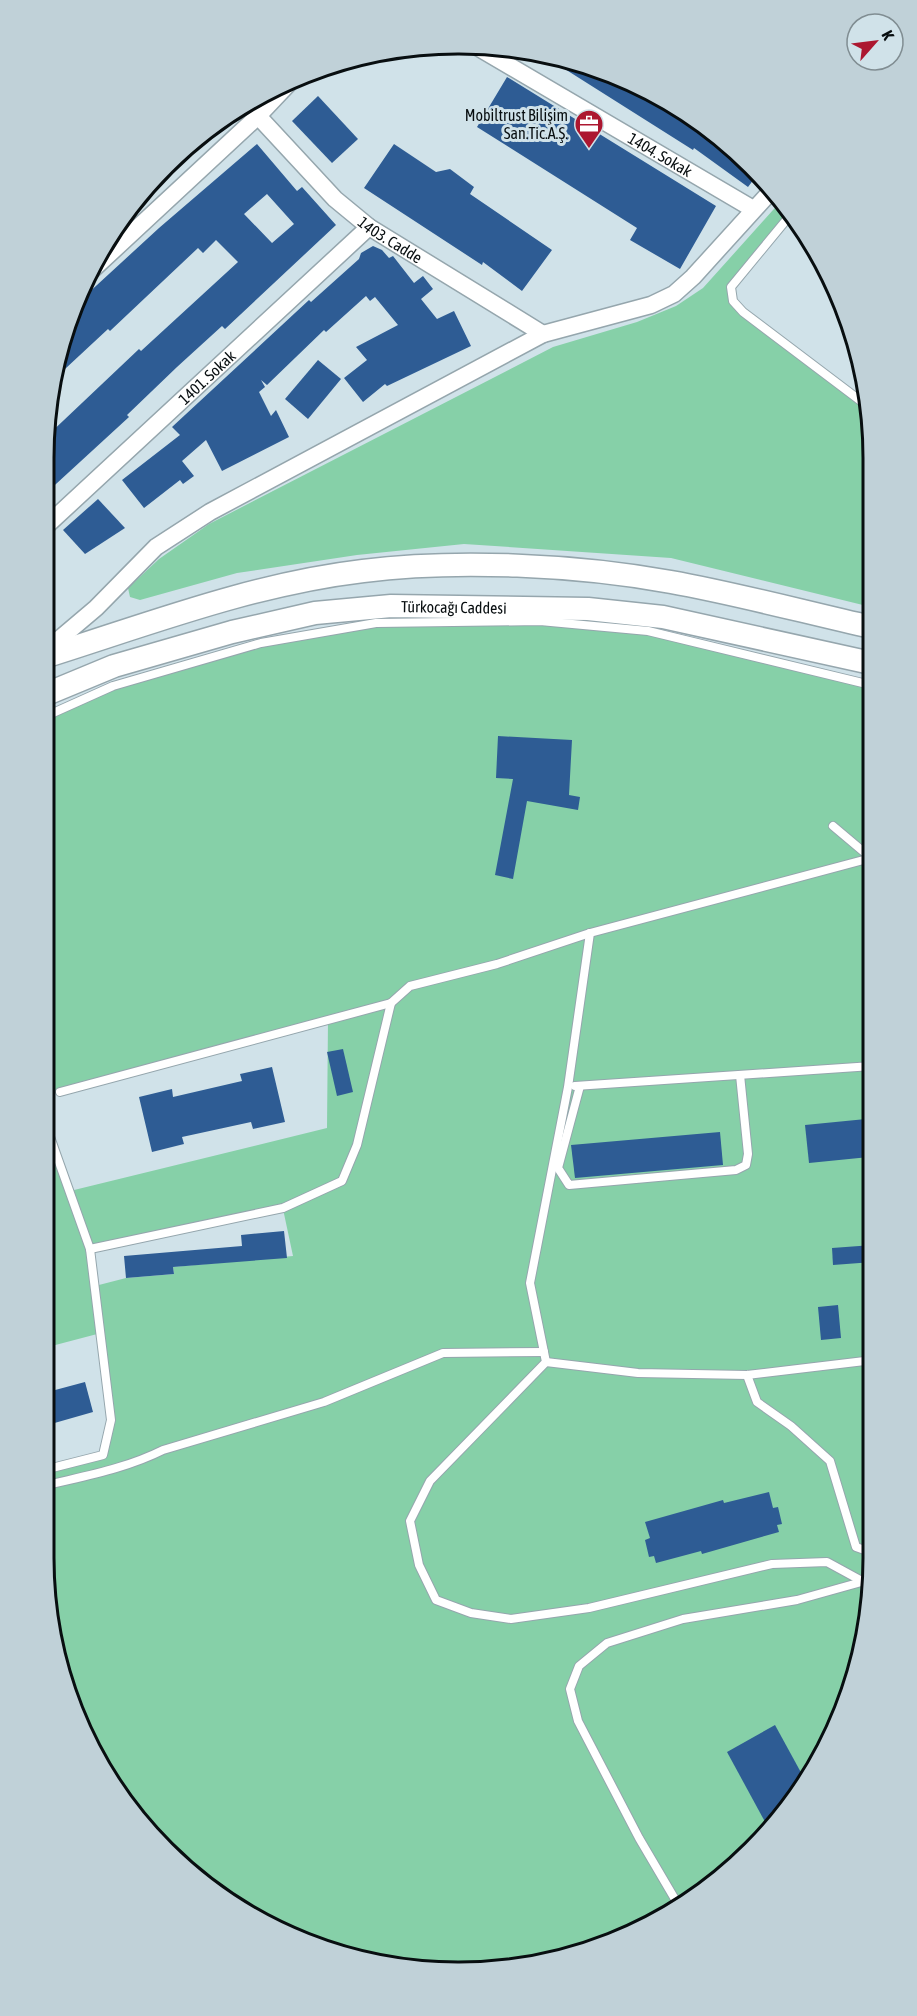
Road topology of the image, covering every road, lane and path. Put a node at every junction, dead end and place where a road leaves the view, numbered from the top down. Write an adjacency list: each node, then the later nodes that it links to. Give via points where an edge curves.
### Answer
1 (492, 56): 5 (street, 1404. Sokak)
2 (274, 99): 3 (street)
3 (258, 116): 7 (street, 1403. Cadde, via 335,199); 8 (street)
4 (766, 196): 5 (street)
5 (753, 209): 9 (street, via 674,294 651,305)
6 (786, 221): 10 (lane, via 732,287 733,301)
7 (369, 227): 9 (street, 1403. Cadde); 11 (street, 1401. Sokak)
8 (109, 254)
9 (543, 334): 13 (street, via 210,512 156,547 96,608)
10 (859, 399)
11 (54, 519)
12 (863, 625): 14 (main road, via 671,582 582,571 462,564 363,571 252,591)
13 (54, 644)
14 (54, 654)
15 (863, 661): 17 (main road, Türkocağı Caddesi, via 663,617 588,609 391,606 315,613 232,632 114,666)
16 (863, 683): 18 (lane, via 648,631 540,621 376,623 261,643 113,686)
17 (54, 691)
18 (54, 713)
19 (833, 826): 20 (lane)
20 (863, 851)
21 (863, 860): 22 (lane)
22 (590, 933): 23 (lane, via 497,964 410,986); 27 (lane)
23 (390, 1003): 28 (lane); 30 (lane, via 357,1145 342,1181 283,1208)
24 (863, 1067): 25 (lane)
25 (740, 1075): 26 (lane); 26 (lane, via 746,1165 736,1170 569,1185 558,1168)
26 (580, 1086): 27 (lane)
27 (568, 1087): 31 (lane, via 530,1283)
28 (60, 1092)
29 (54, 1148): 30 (lane)
30 (90, 1249): 35 (lane, via 111,1420 103,1455)
31 (544, 1352): 33 (lane); 36 (lane, via 443,1353 324,1402 163,1450 114,1469)
32 (863, 1361): 34 (lane)
33 (546, 1362): 34 (lane, via 638,1372); 38 (lane, via 430,1481 410,1521 419,1565 436,1600 471,1613 512,1619 589,1608 772,1564 827,1562)
34 (747, 1375): 37 (lane, via 757,1402 830,1461 856,1548)
35 (54, 1467)
36 (54, 1484)
37 (863, 1550)
38 (862, 1580)
39 (862, 1584): 40 (lane, via 683,1619 607,1643 579,1666 570,1689 578,1721)
40 (675, 1899)

